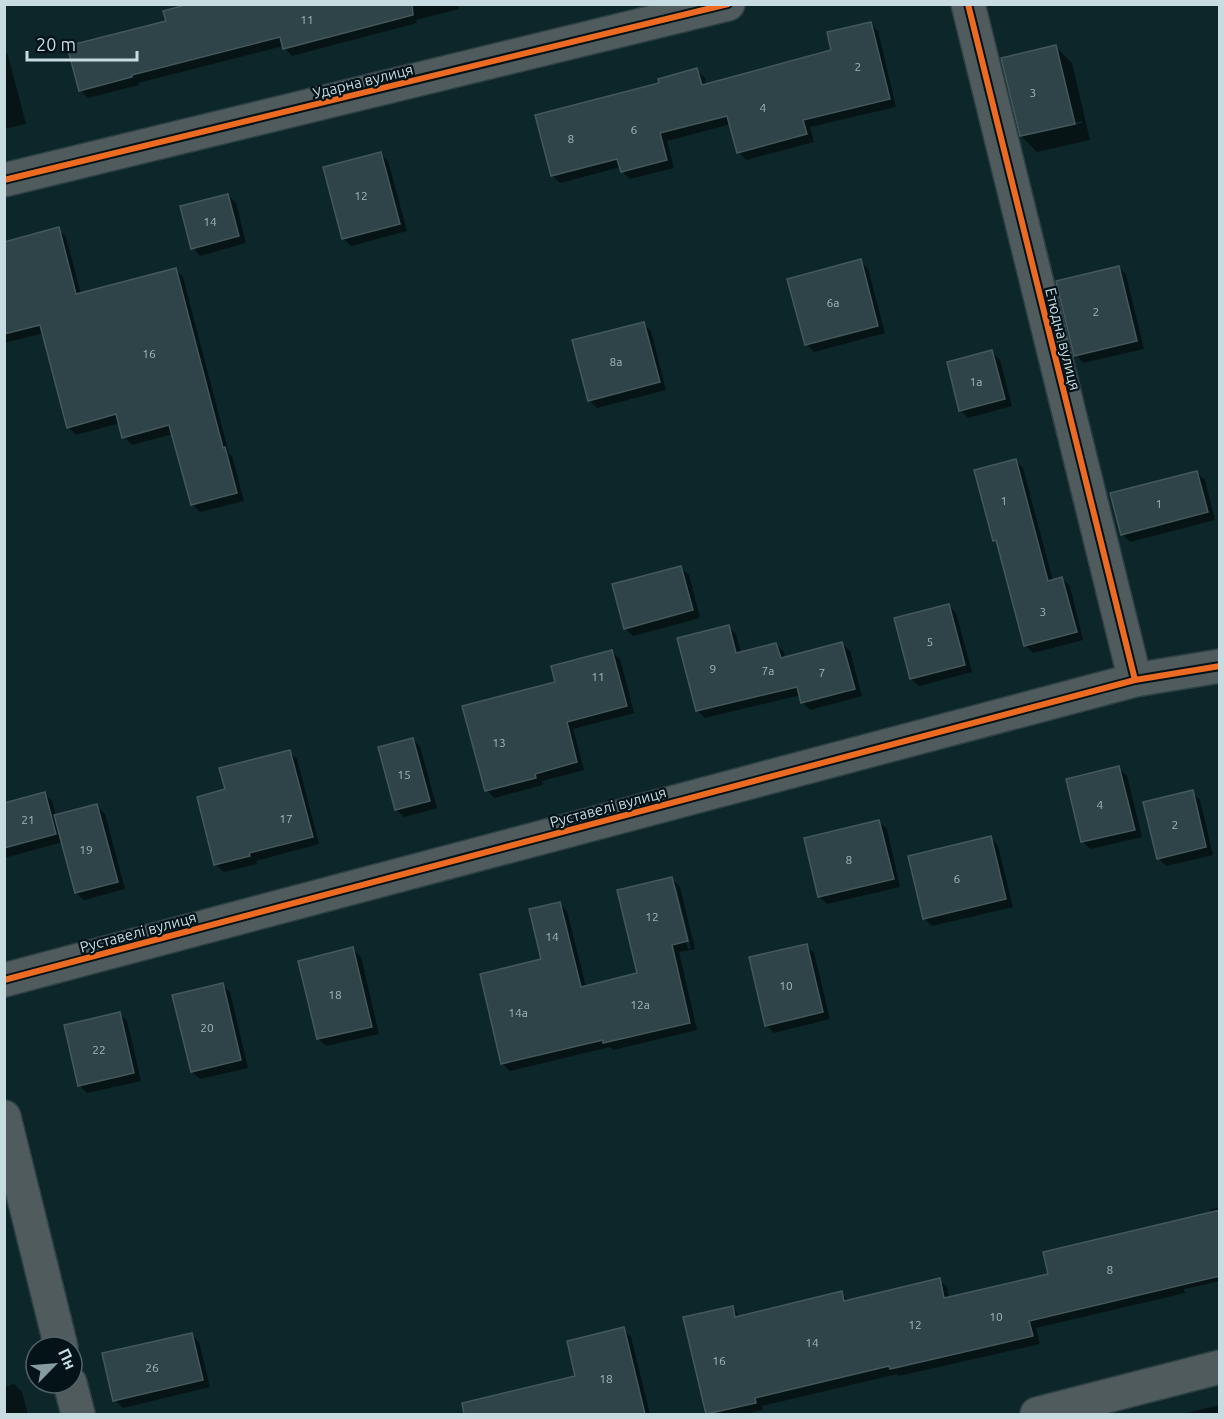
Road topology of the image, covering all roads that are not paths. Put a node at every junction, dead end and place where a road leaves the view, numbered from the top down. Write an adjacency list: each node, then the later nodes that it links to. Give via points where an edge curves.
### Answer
1 (728, 4): 3 (street, Ударна вулиця)
2 (968, 4): 5 (street, Етюдна вулиця)
3 (4, 180)
4 (1220, 666): 5 (street, Руставелі вулиця)
5 (1135, 680): 6 (street, Руставелі вулиця)
6 (4, 980)
7 (4, 1117): 8 (street)
8 (58, 1335)
9 (1220, 1367): 12 (street)
10 (73, 1395): 11 (street)
11 (78, 1414)
12 (1037, 1414)

